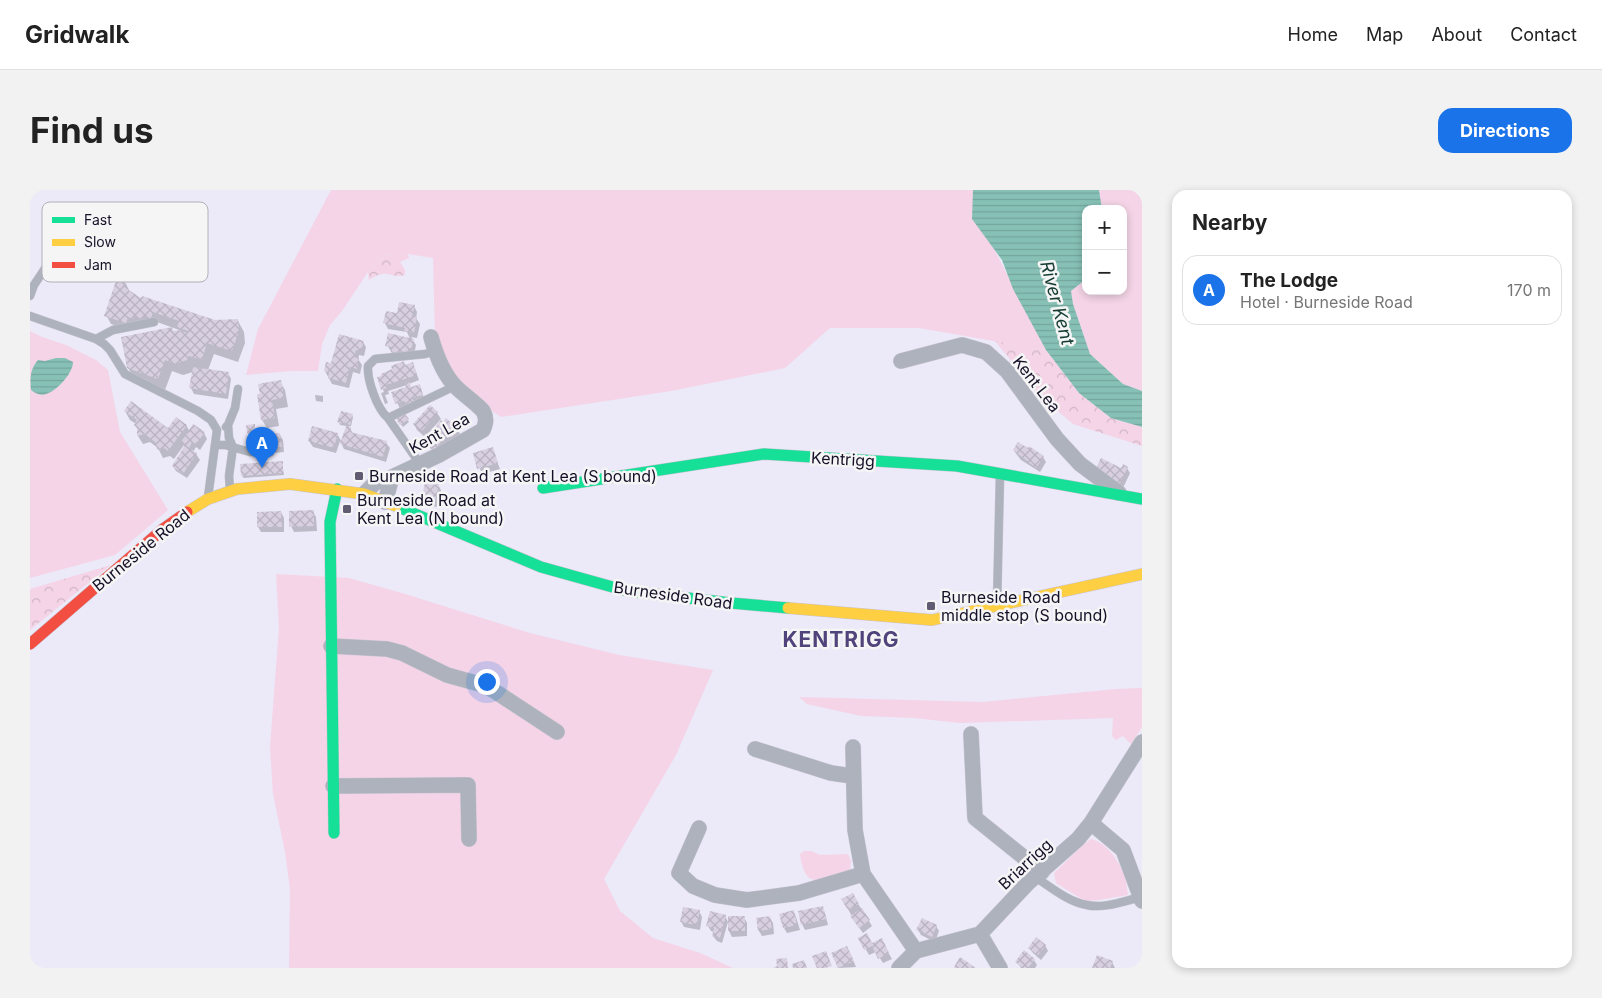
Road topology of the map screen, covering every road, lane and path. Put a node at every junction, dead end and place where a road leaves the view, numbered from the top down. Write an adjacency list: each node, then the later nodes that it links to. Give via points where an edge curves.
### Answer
1 (42, 273): 2 (lane)
2 (30, 296)
3 (30, 316): 5 (lane)
4 (154, 322): 5 (lane, via 113,330)
5 (96, 339): 12 (lane, via 110,350 125,374 198,411 211,420)
6 (433, 344): 8 (street, Kent Lea); 10 (lane, via 425,354 375,359 368,366 377,402)
7 (901, 361): 23 (street, Kent Lea, via 962,345 986,352 1008,371 1057,439 1080,464)
8 (455, 386): 10 (lane); 16 (street, Kent Lea, via 484,411 486,423 483,430)
9 (238, 389): 11 (lane)
10 (388, 418): 16 (lane)
11 (228, 425): 12 (lane); 14 (lane)
12 (217, 430): 13 (lane)
13 (216, 445): 14 (lane); 24 (lane)
14 (233, 448): 15 (lane); 21 (lane, via 229,476)
15 (270, 452)
16 (420, 464): 18 (street, Kent Lea)
17 (1000, 474): 19 (street, Kentrigg, via 957,466 764,454); 23 (street, Kentrigg); 28 (lane)
18 (392, 477): 22 (street, Kent Lea, via 375,483); 26 (street)
19 (543, 488)
20 (337, 489): 21 (street, Burneside Road, via 290,484); 22 (street, Burneside Road); 30 (street, via 330,522)
21 (231, 491): 24 (street, Burneside Road)
22 (364, 494): 26 (street, Burneside Road)
23 (1124, 496): 25 (street, Kentrigg)
24 (208, 499): 29 (street, Burneside Road, via 163,529)
25 (1142, 500)
26 (385, 502): 28 (street, Burneside Road, via 541,567 627,591 932,620)
27 (1142, 574): 28 (street, Burneside Road)
28 (996, 606)
29 (30, 644)
30 (331, 646): 31 (street, via 387,649 402,654 447,675 496,692); 37 (street)
31 (557, 732)
32 (971, 734): 43 (street, via 975,818)
33 (1142, 742): 38 (street, Briarrigg)
34 (853, 747): 36 (street)
35 (755, 749): 36 (street, via 831,774)
36 (852, 776): 42 (street, via 854,830)
37 (333, 786): 40 (street); 41 (street, via 468,785)
38 (1091, 823): 43 (street, Briarrigg); 44 (street, via 1122,850)
39 (699, 828): 42 (street, via 679,873 693,886 715,895 747,900 799,894)
40 (334, 833)
41 (469, 839)
42 (863, 874): 46 (street)
43 (1039, 874): 44 (lane, via 1071,899 1086,905 1104,906); 45 (street, Briarrigg)
44 (1141, 899)
45 (980, 934): 46 (street); 48 (street)
46 (916, 951): 47 (street)
47 (898, 968)
48 (1000, 968)

